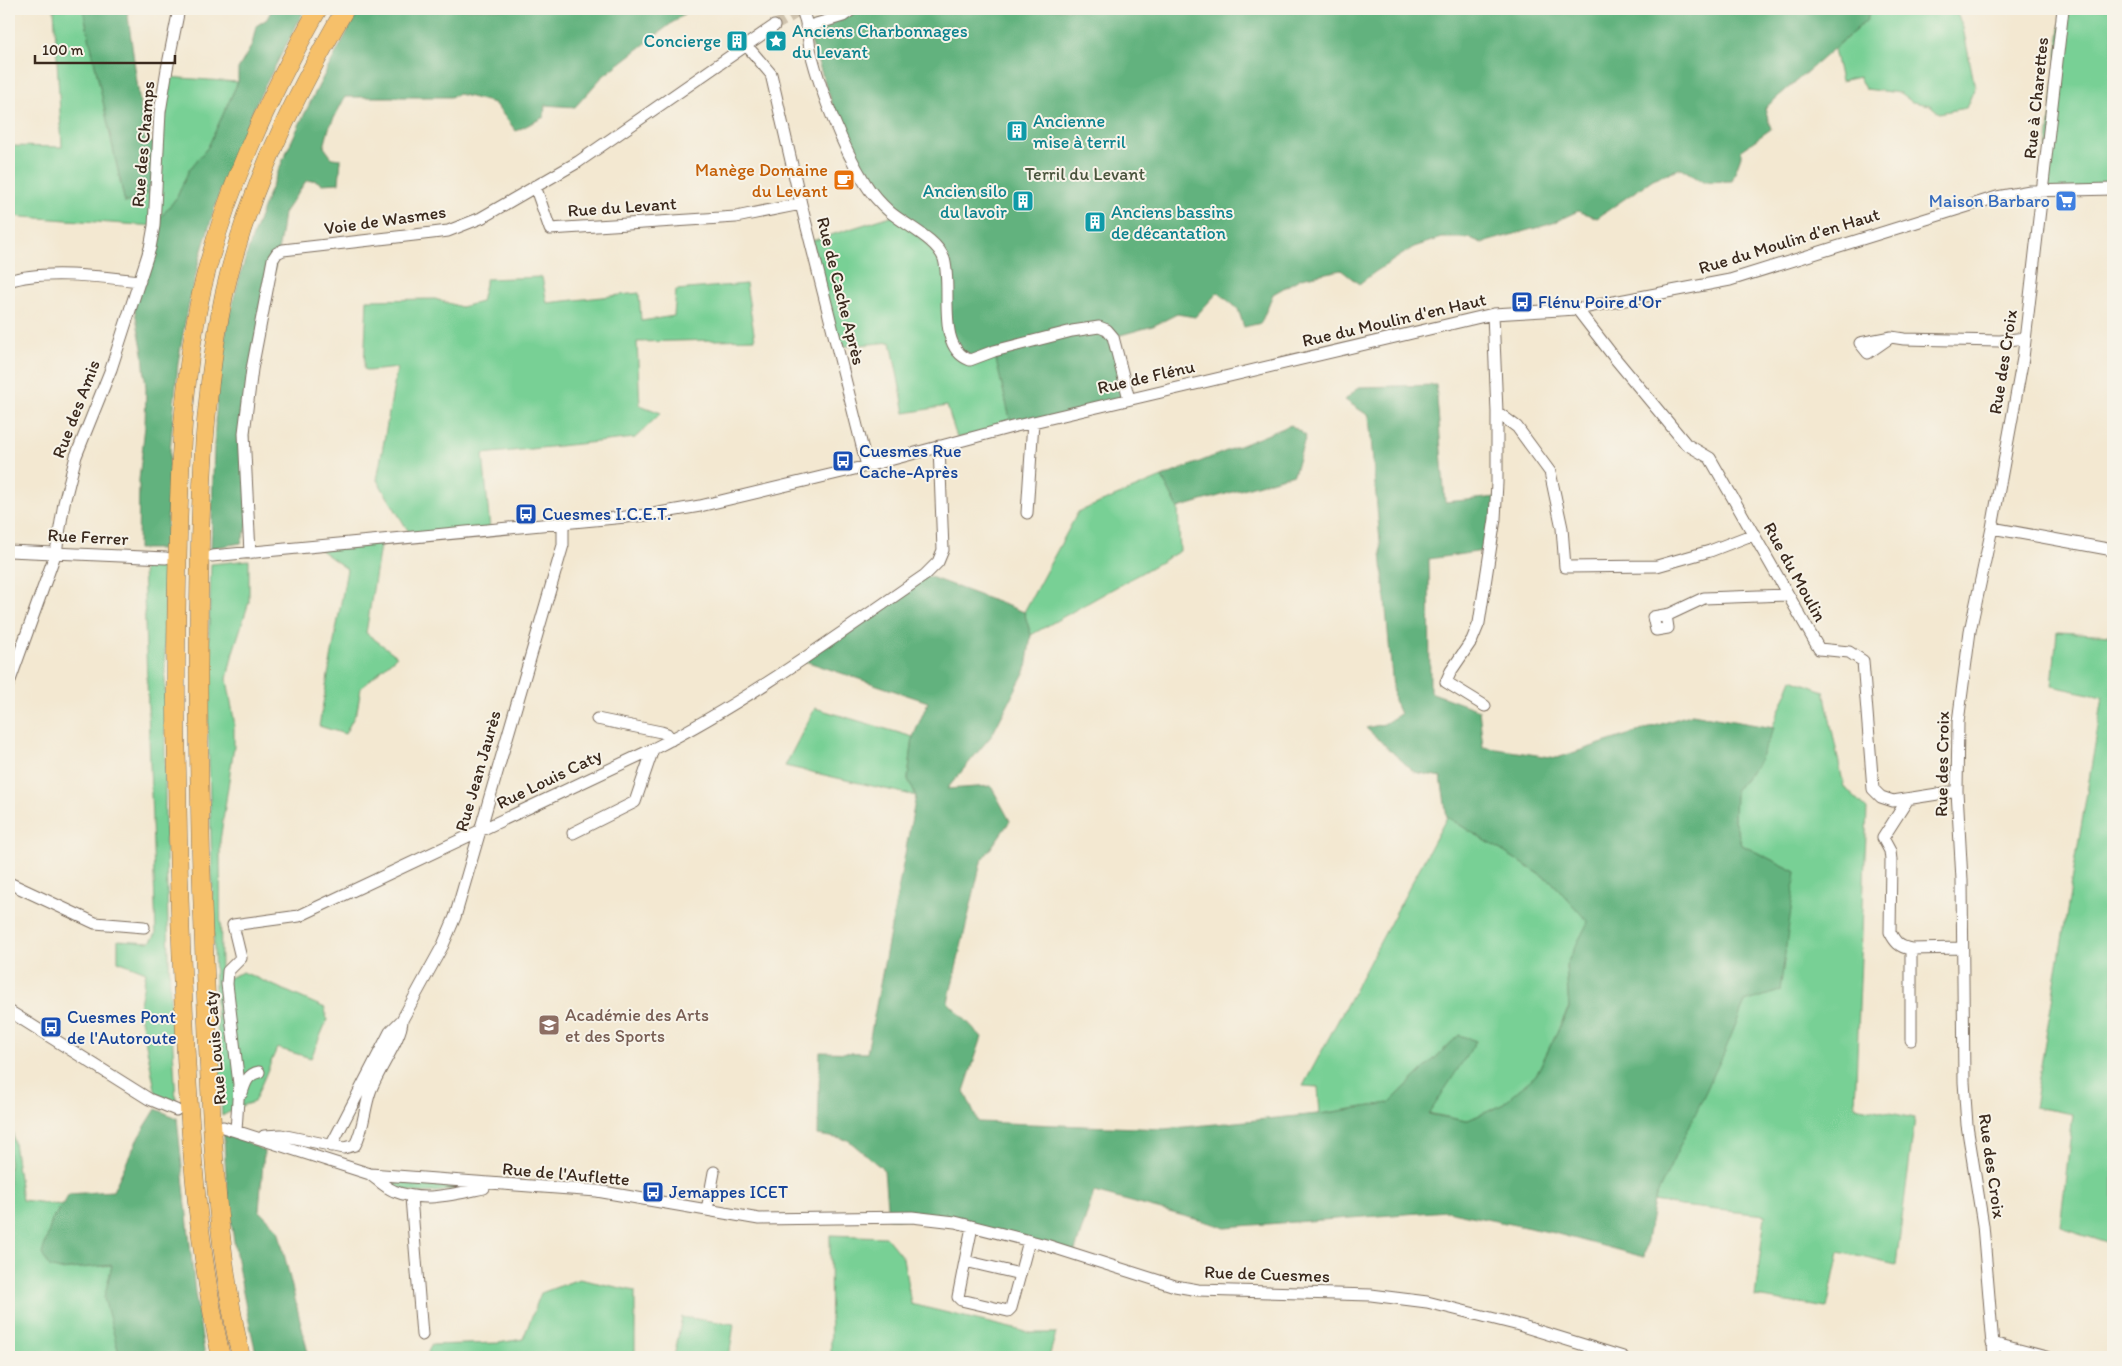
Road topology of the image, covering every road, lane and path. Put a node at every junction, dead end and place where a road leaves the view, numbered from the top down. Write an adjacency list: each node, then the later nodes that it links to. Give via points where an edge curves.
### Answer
1 (179, 9): 15 (street, Rue des Champs, via 160,112 154,226)
2 (318, 9): 75 (highway, via 290,58 252,140 215,240 193,336 179,485 175,688 178,882 187,1084 205,1274)
3 (345, 9): 76 (highway, via 289,111 252,200 225,294 209,388 199,582 201,881 218,1207 229,1300)
4 (801, 9): 8 (street, via 806,17)
5 (854, 9): 8 (street)
6 (2063, 9): 12 (street, Rue à Charettes)
7 (774, 26): 9 (street, Voie de Wasmes)
8 (806, 27): 21 (street, via 810,53 828,103 865,185 889,212 930,241 943,258 948,328 962,357 970,360 994,351 1099,326 1113,337)
9 (747, 46): 10 (street, Voie de Wasmes, via 599,148); 13 (street, Rue de Cache Après, via 771,74)
10 (535, 186): 13 (street, Rue du Levant, via 550,229 736,217); 35 (street, Voie de Wasmes, via 481,218 448,231 277,253 273,259 252,369 244,433)
11 (2113, 189): 12 (street, Rue du Moulin d'en Haut)
12 (2043, 191): 16 (street, Rue du Moulin d'en Haut, via 1997,197 1954,209 1730,280); 19 (street, Rue des Croix)
13 (801, 204): 25 (street, Rue de Cache Après)
14 (9, 281): 15 (street, via 33,276 98,276)
15 (140, 281): 34 (street, Rue des Amis, via 111,369 76,456)
16 (1577, 309): 17 (street, Rue du Moulin d'en Haut); 31 (street, Rue du Moulin, via 1686,444 1710,458)
17 (1493, 314): 20 (street, Rue du Moulin d'en Haut); 22 (street)
18 (1890, 336): 19 (street, via 2000,341)
19 (2026, 338): 29 (street, Rue des Croix)
20 (1268, 367): 21 (street, Rue de Flénu)
21 (1129, 399): 23 (street, Rue de Flénu)
22 (1497, 412): 31 (street, via 1518,426 1550,472 1562,528 1565,567 1658,566); 41 (street, via 1495,519 1479,623 1446,682)
23 (1033, 422): 24 (street, Rue de Flénu); 27 (street)
24 (939, 446): 25 (street, Rue de Flénu); 26 (street, Rue Louis Caty)
25 (867, 466): 28 (street, Rue de Flénu, via 700,506 647,515)
26 (940, 477): 30 (street, via 946,486); 43 (street, Rue Louis Caty, via 943,550 938,562 925,575 767,684)
27 (1027, 513)
28 (563, 522): 35 (street, Rue de Flénu); 47 (street, Rue Jean Jaurès, via 563,544)
29 (1992, 528): 32 (street); 45 (street, Rue des Croix, via 1970,631 1958,722)
30 (950, 530)
31 (1754, 534): 38 (street, Rue du Moulin)
32 (2113, 550)
33 (9, 551): 34 (street, Rue Ferrer)
34 (56, 552): 37 (street, Rue Ferrer); 40 (street, Rue des Amis)
35 (250, 554): 36 (street)
36 (212, 556)
37 (166, 558)
38 (1788, 595): 39 (street, via 1704,598); 46 (street, Rue du Moulin, via 1819,649 1849,652 1863,661 1873,789 1881,797 1893,801)
39 (1666, 615)
40 (9, 683)
41 (1485, 706)
42 (598, 719): 43 (street, via 661,732)
43 (671, 740): 44 (street, Rue Louis Caty)
44 (652, 748): 47 (street, Rue Louis Caty); 48 (street, via 635,802)
45 (1957, 792): 46 (street, Rue du Moulin); 51 (street, Rue des Croix)
46 (1908, 799): 52 (street, via 1883,838 1891,860 1890,932 1901,947)
47 (478, 832): 54 (street, Rue Jean Jaurès, via 450,930); 57 (street, Rue Louis Caty, via 299,916 233,925 241,958 228,971 227,984 239,1084)
48 (573, 833)
49 (9, 883): 50 (street, via 96,924)
50 (144, 926)
51 (1962, 948): 52 (street); 74 (street, Rue des Croix, via 1967,1125 1983,1225)
52 (1911, 949): 55 (street)
53 (9, 1011): 58 (street, via 149,1099)
54 (402, 1020): 62 (street, Rue Jean Jaurès, via 390,1032); 62 (street, Rue Jean Jaurès, via 402,1030 370,1091 355,1145 349,1148)
55 (1911, 1040)
56 (259, 1072): 57 (street, via 252,1073 247,1079)
57 (238, 1101): 60 (street, Rue Louis Caty)
58 (176, 1110)
59 (223, 1127): 60 (street, Rue de l'Auflette)
60 (236, 1132): 61 (street, Rue de l'Auflette)
61 (254, 1137): 62 (street, Rue Jean Jaurès, via 281,1135); 64 (street, Rue de l'Auflette)
62 (331, 1146)
63 (714, 1172): 67 (street)
64 (370, 1174): 65 (street, Rue de l'Auflette); 66 (street, via 392,1190)
65 (498, 1185): 66 (street, via 430,1197); 67 (street, Rue de l'Auflette, via 597,1191)
66 (411, 1197): 73 (street)
67 (708, 1210): 68 (street, Rue de l'Auflette, via 759,1219)
68 (912, 1217): 69 (street, Rue de Cuesmes)
69 (972, 1227): 70 (street, Rue de Cuesmes); 71 (street)
70 (1029, 1241): 72 (street); 77 (street, Rue de Cuesmes, via 1187,1288 1371,1295 1427,1302 1520,1325)
71 (965, 1261): 72 (street); 72 (street, via 958,1297 961,1300 1008,1310)
72 (1020, 1274)
73 (422, 1335)
74 (1992, 1343): 78 (street, Rue des Croix); 79 (street)
75 (221, 1357)
76 (241, 1357)
77 (1623, 1357)
78 (1994, 1357)
79 (2046, 1357)

